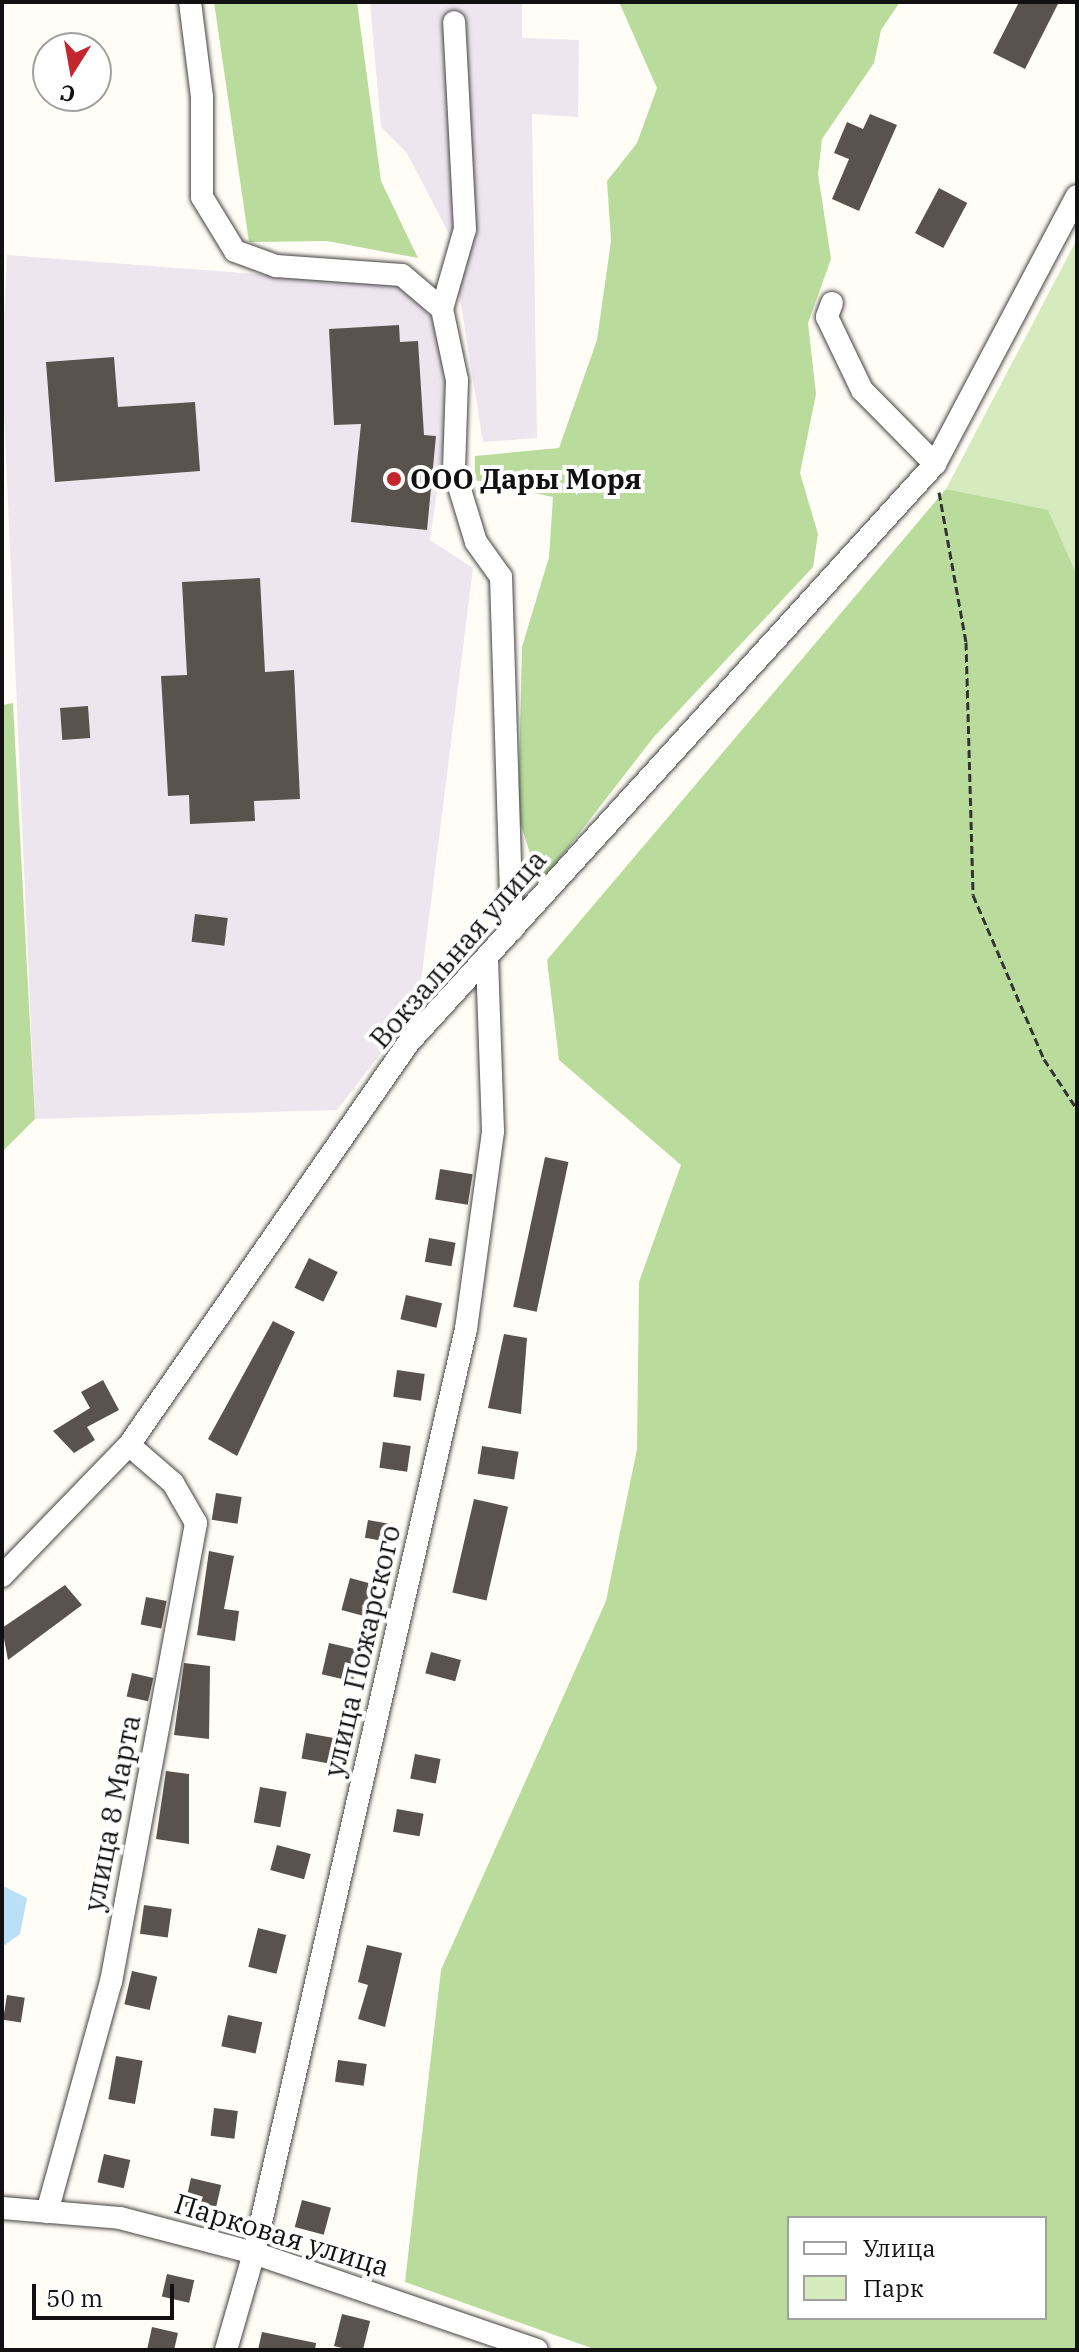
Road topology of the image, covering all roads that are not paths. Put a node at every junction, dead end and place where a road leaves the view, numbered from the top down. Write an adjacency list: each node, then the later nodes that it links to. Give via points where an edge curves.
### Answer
1 (190, 2): 5 (street, via 202,97 202,197 235,251 276,266 402,275)
2 (454, 22): 5 (street, via 465,229)
3 (1077, 196): 6 (street, Вокзальная улица)
4 (832, 303): 6 (street, via 827,317 862,390)
5 (442, 309): 7 (street, via 457,380 454,470 476,542 501,577)
6 (935, 464): 7 (street, Вокзальная улица)
7 (512, 930): 8 (street, Вокзальная улица)
8 (487, 957): 9 (street, Вокзальная улица, via 411,1040); 13 (street, улица Пожарского, via 493,1131 466,1329)
9 (129, 1445): 10 (street, Вокзальная улица); 12 (street, улица 8 Марта, via 173,1483 196,1523 111,1982)
10 (2, 1576)
11 (2, 2208): 12 (street, Парковая улица)
12 (47, 2212): 13 (street, Парковая улица, via 120,2218)
13 (254, 2253): 14 (street, улица Пожарского); 15 (street, Парковая улица)
14 (226, 2350)
15 (537, 2350)

